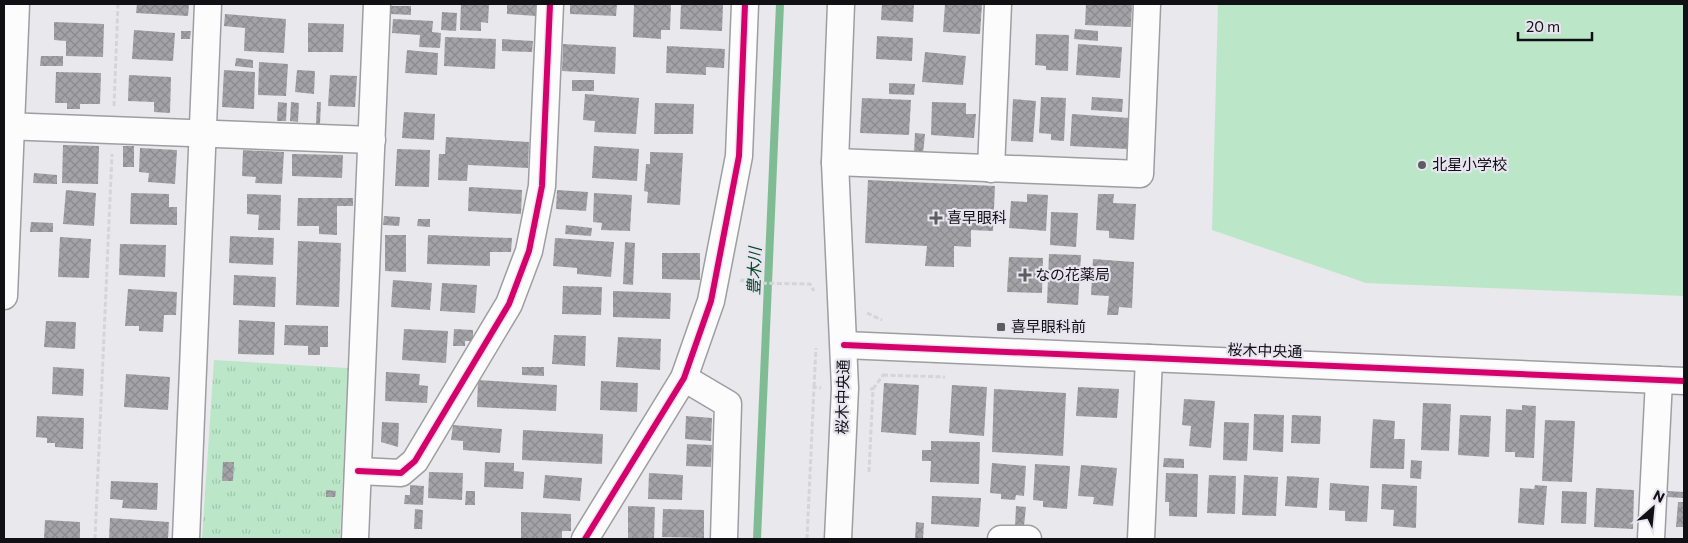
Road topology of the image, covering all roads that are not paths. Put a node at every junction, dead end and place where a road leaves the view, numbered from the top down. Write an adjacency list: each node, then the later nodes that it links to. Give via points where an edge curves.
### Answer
1 (16, 4): 9 (street)
2 (208, 4): 10 (street)
3 (377, 4): 11 (street)
4 (550, 4): 19 (street, via 542,186 529,251 509,304 415,461 401,473)
5 (745, 4): 17 (street, via 739,156 711,301)
6 (841, 4): 12 (street)
7 (998, 4): 13 (street)
8 (1147, 4): 13 (street, via 1140,174)
9 (8, 126): 10 (street); 14 (street)
10 (202, 134): 11 (street); 20 (street)
11 (372, 140): 19 (street)
12 (835, 162): 13 (street); 15 (street)
13 (991, 169)
14 (4, 296)
15 (844, 346): 16 (street, 桜木中央通); 24 (street, 桜木中央通)
16 (1149, 358): 18 (street, 桜木中央通); 27 (street)
17 (684, 378): 22 (street); 23 (street, via 728,404)
18 (1672, 381): 28 (street)
19 (358, 471): 21 (street)
20 (186, 539)
21 (355, 539)
22 (585, 539)
23 (724, 539)
24 (838, 539)
25 (1001, 539): 26 (street)
26 (1028, 539)
27 (1141, 539)
28 (1651, 539)

